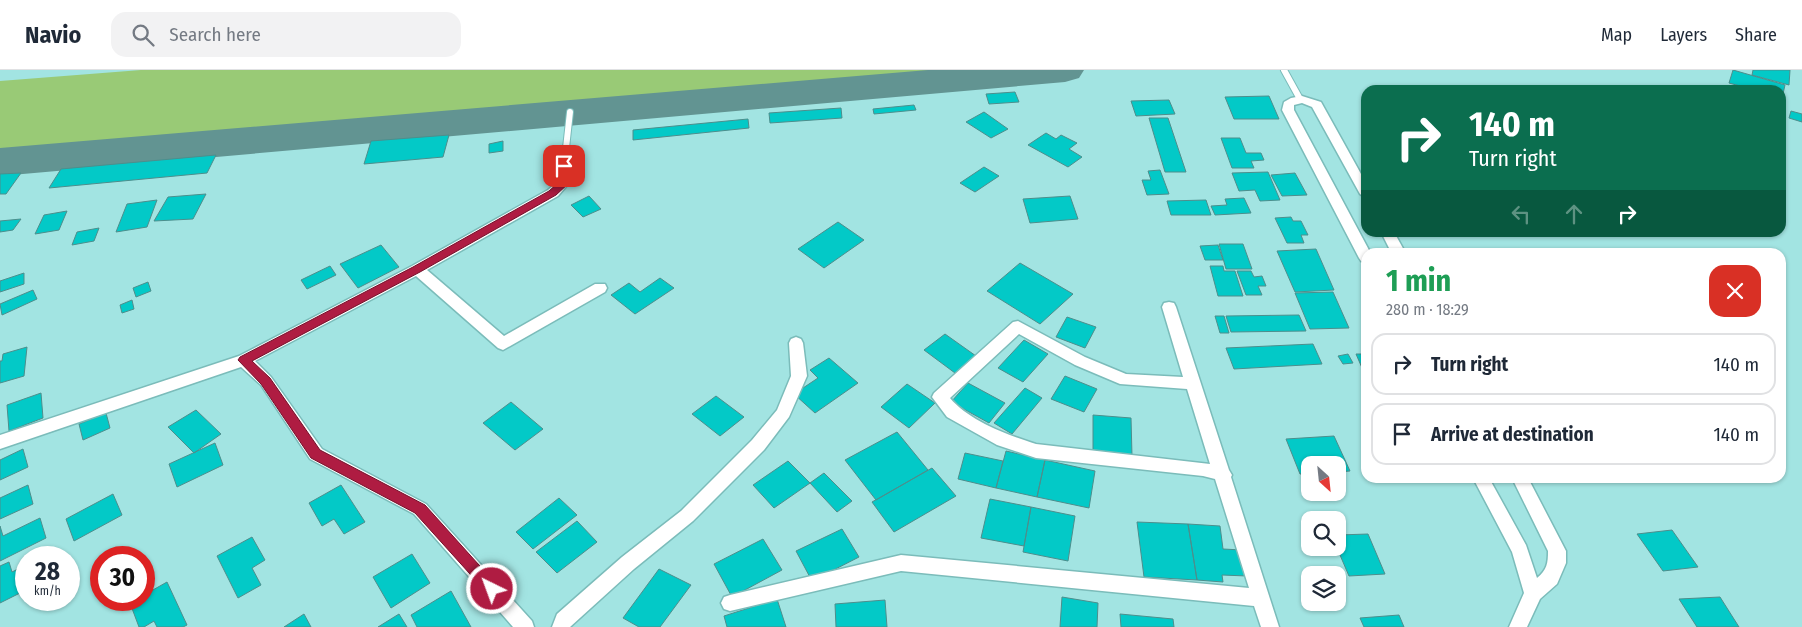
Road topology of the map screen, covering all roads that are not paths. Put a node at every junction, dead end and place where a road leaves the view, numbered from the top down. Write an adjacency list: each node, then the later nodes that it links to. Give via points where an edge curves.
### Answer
1 (1284, 70): 2 (lane)
2 (1300, 99): 5 (street, via 1319,108); 8 (street, via 1288,104 1288,110)
3 (570, 112): 4 (lane)
4 (566, 148): 9 (street, via 563,184 553,193)
5 (1361, 185)
6 (1390, 237): 7 (street)
7 (1396, 248)
8 (1361, 249)
9 (417, 269): 10 (street, via 503,344); 13 (street)
10 (600, 288)
11 (1169, 307): 14 (street)
12 (796, 343): 23 (street, via 799,376 782,413 758,445 687,516 628,562 564,620)
13 (244, 360): 15 (street); 22 (street, via 266,381 316,454 420,509)
14 (1194, 383): 16 (street); 16 (street, via 1125,380 1080,361 1018,326 940,397 953,412 1003,440 1036,451 1203,469)
15 (0, 442)
16 (1224, 475): 20 (street)
17 (1484, 483): 19 (street, via 1520,550)
18 (1522, 483): 19 (street, via 1556,551 1558,564 1551,578)
19 (1534, 593): 25 (street)
20 (1262, 598): 21 (street, via 901,563); 24 (street)
21 (730, 603)
22 (525, 627)
23 (561, 627)
24 (1270, 627)
25 (1518, 627)

